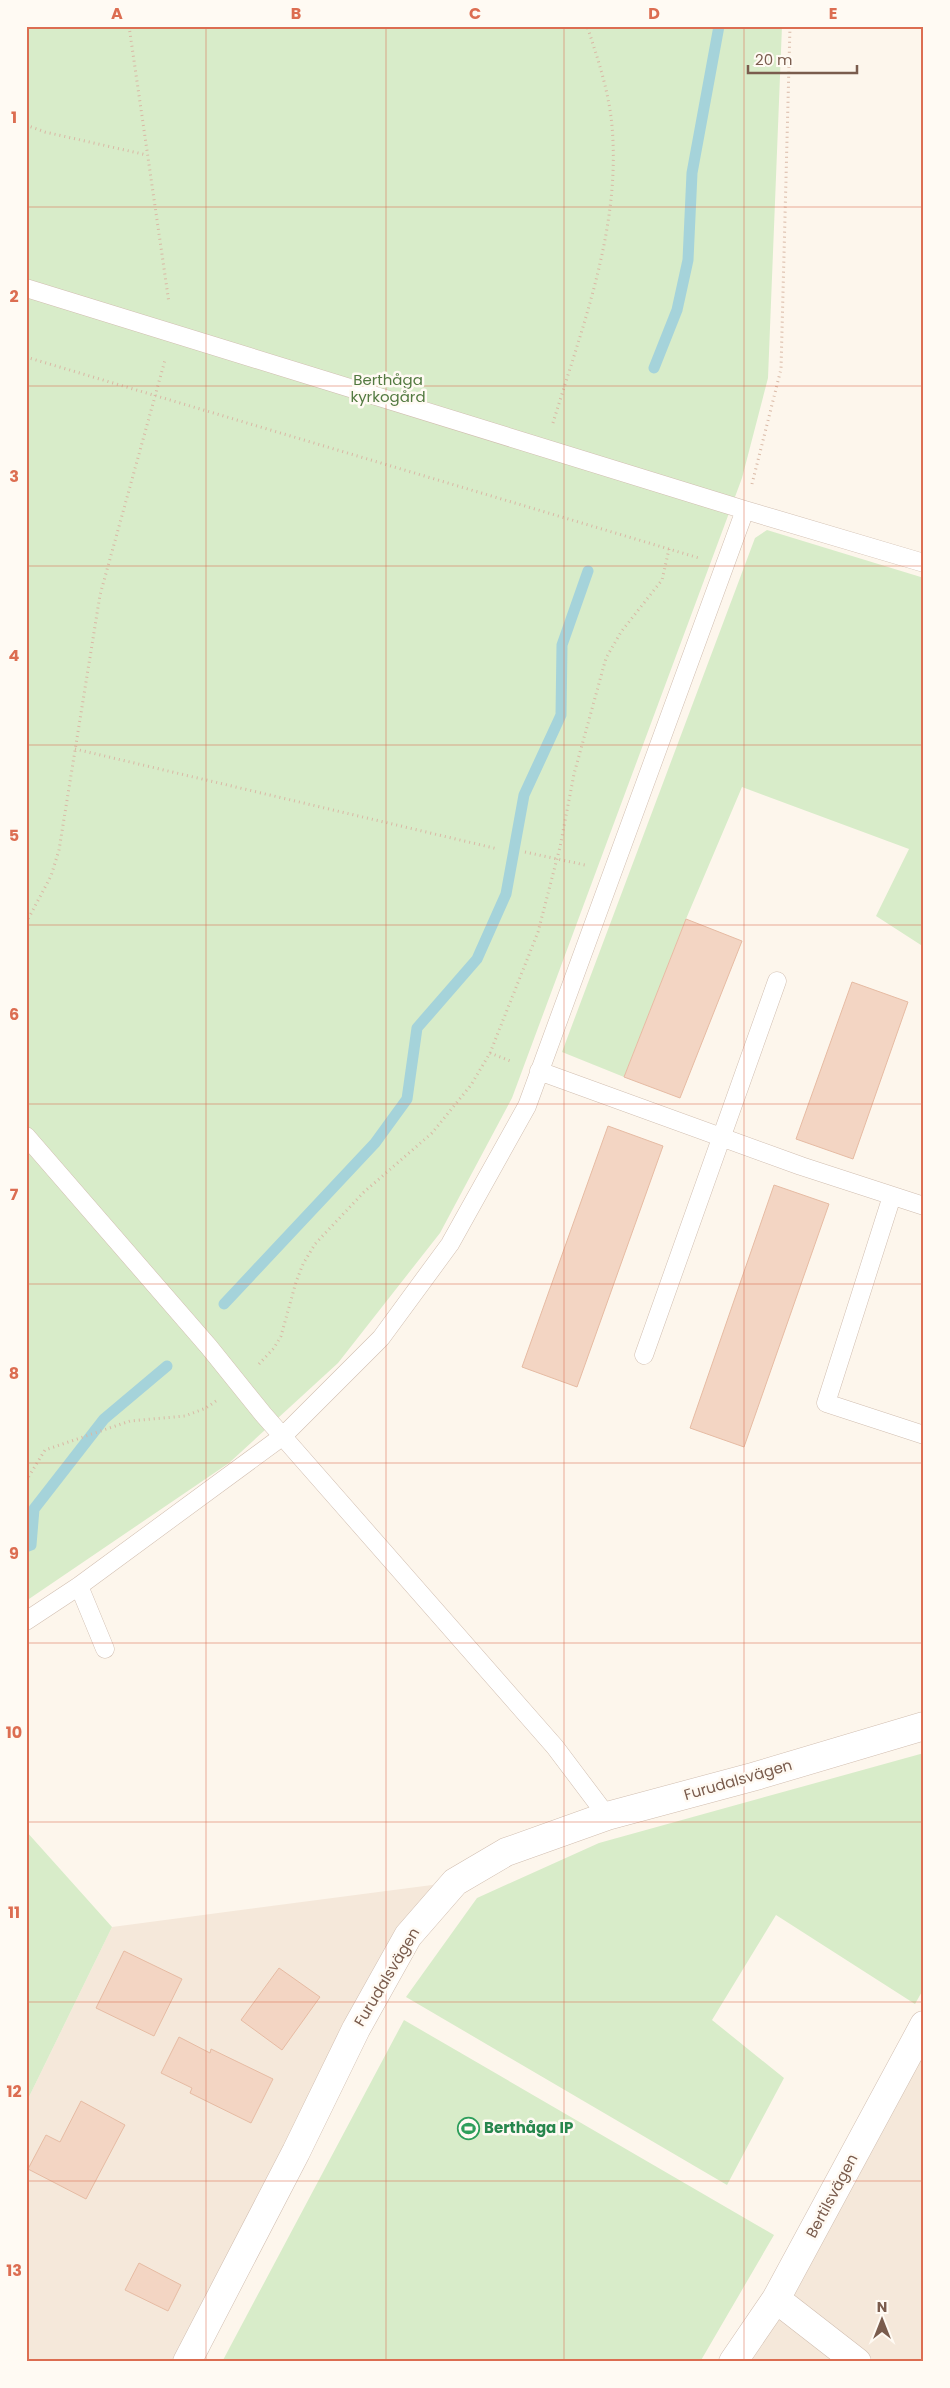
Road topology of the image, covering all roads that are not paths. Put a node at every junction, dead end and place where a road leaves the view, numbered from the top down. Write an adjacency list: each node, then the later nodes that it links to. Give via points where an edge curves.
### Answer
1 (26, 288): 2 (lane)
2 (745, 510): 3 (lane); 5 (lane)
3 (924, 563)
4 (777, 981): 7 (lane)
5 (540, 1071): 7 (lane); 12 (lane, via 527,1106 450,1244 381,1338)
6 (26, 1136): 12 (lane)
7 (720, 1137): 8 (lane); 10 (lane)
8 (892, 1196): 9 (lane); 11 (lane, via 826,1403)
9 (924, 1206)
10 (644, 1355)
11 (924, 1435)
12 (283, 1436): 13 (lane); 17 (lane, via 555,1747)
13 (79, 1586): 14 (lane); 15 (lane)
14 (26, 1621)
15 (105, 1649)
16 (924, 1726): 17 (street, Furudalsvägen)
17 (607, 1816): 20 (street, Furudalsvägen, via 506,1852 455,1882 408,1936 356,2029 270,2204)
18 (923, 2028): 19 (street, Bertilsvägen)
19 (776, 2299): 21 (street, Bertilsvägen); 22 (street)
20 (187, 2362)
21 (733, 2362)
22 (857, 2362)

